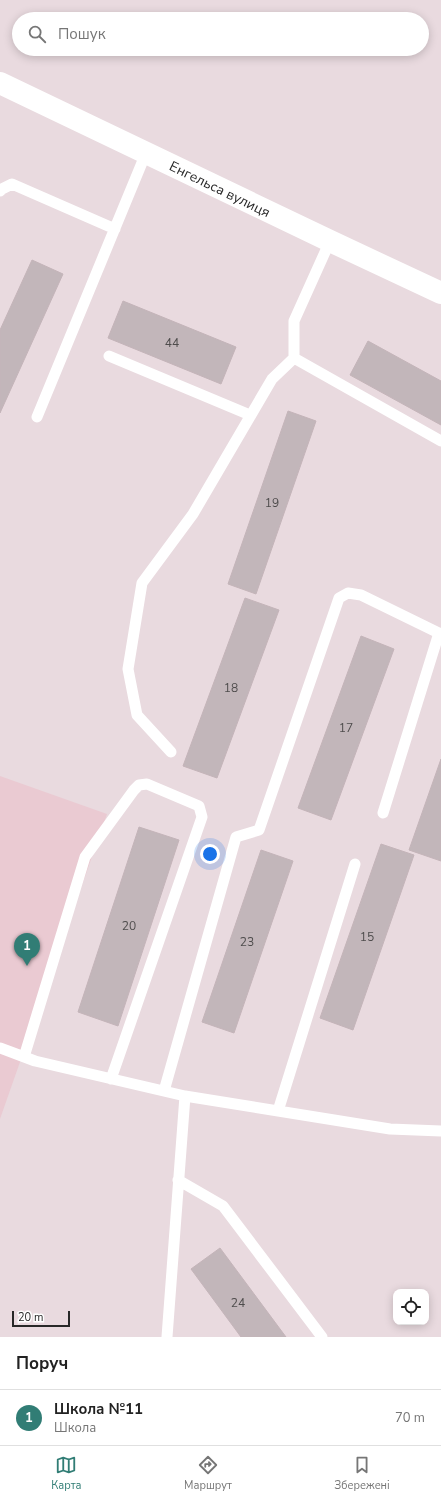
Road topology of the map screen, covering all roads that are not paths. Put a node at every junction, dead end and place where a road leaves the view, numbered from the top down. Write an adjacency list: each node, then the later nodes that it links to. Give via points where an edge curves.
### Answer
1 (0, 83): 2 (street, Енгельса вулиця)
2 (146, 153): 4 (lane); 5 (street, Енгельса вулиця)
3 (0, 191): 4 (lane, via 12,184)
4 (115, 229): 10 (lane)
5 (330, 241): 6 (street, Енгельса вулиця); 8 (lane, via 294,321)
6 (441, 293)
7 (109, 356): 9 (lane)
8 (294, 358): 9 (lane, via 272,378); 11 (lane)
9 (250, 415): 13 (lane, via 193,514 142,583 128,669 137,715)
10 (37, 417)
11 (441, 440)
12 (440, 634): 14 (lane); 19 (lane, via 361,596 348,593 339,598 259,830 236,837)
13 (171, 752)
14 (383, 813)
15 (355, 864): 21 (lane)
16 (0, 1048): 17 (lane)
17 (24, 1057): 18 (lane, via 35,1062); 18 (lane, via 85,857 134,790 139,785 146,784 199,806 202,817)
18 (111, 1079): 19 (lane)
19 (164, 1091): 20 (lane)
20 (184, 1096): 21 (lane); 23 (lane)
21 (278, 1111): 22 (lane, via 390,1129)
22 (441, 1132)
23 (178, 1180): 24 (lane); 25 (lane, via 223,1206)
24 (167, 1337)
25 (322, 1337)

